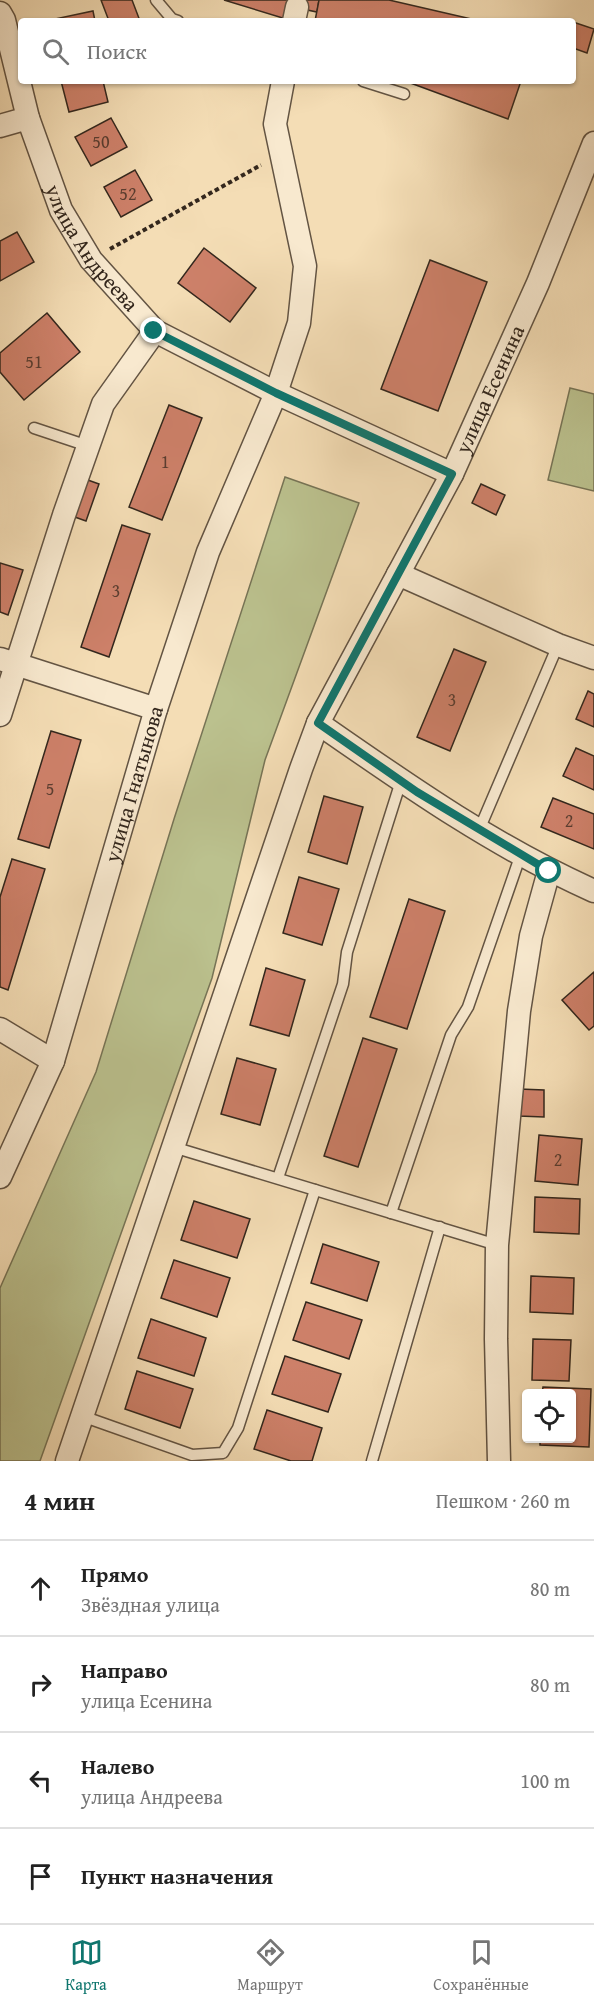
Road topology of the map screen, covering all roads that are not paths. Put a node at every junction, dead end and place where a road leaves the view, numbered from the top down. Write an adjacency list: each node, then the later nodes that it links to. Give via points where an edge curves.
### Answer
1 (156, 0): 3 (lane)
2 (0, 14): 4 (street, улица Андреева)
3 (171, 18)
4 (18, 77)
5 (20, 84): 9 (street, улица Андреева)
6 (282, 84): 13 (street, улица Гнатынова, via 275,124 305,266 299,323)
7 (372, 84): 8 (lane)
8 (404, 94)
9 (28, 118): 10 (street); 12 (street, улица Андреева, via 61,210 91,260)
10 (0, 126)
11 (594, 143): 16 (street, улица Есенина)
12 (154, 331): 13 (street, улица Андреева); 15 (street, via 103,404)
13 (276, 393): 16 (street, улица Андреева); 21 (street, улица Гнатынова, via 208,552)
14 (34, 428): 15 (lane)
15 (88, 446): 20 (street)
16 (452, 474): 17 (street, улица Есенина)
17 (398, 574): 18 (street); 23 (street, улица Есенина)
18 (558, 645): 19 (street); 25 (lane)
19 (594, 658)
20 (8, 661): 21 (street); 22 (street)
21 (156, 709): 30 (street, улица Гнатынова)
22 (0, 715)
23 (318, 723): 24 (street); 31 (street, улица Есенина)
24 (401, 781): 25 (street); 33 (lane, via 346,952 343,984)
25 (479, 830): 26 (street)
26 (521, 854): 27 (street); 35 (lane, via 468,1007 451,1035)
27 (549, 871): 28 (street); 37 (street, via 531,936 519,1011)
28 (594, 891)
29 (0, 1029): 30 (street)
30 (53, 1061): 32 (street, улица Гнатынова)
31 (173, 1147): 33 (lane); 38 (street, улица Есенина)
32 (0, 1177)
33 (278, 1178): 34 (lane)
34 (315, 1190): 35 (lane); 38 (lane, via 238,1428 223,1453 192,1455)
35 (391, 1213): 36 (lane)
36 (440, 1227): 37 (lane); 40 (lane)
37 (497, 1245): 41 (street)
38 (82, 1416): 39 (street, улица Есенина)
39 (67, 1461)
40 (372, 1461)
41 (499, 1461)

